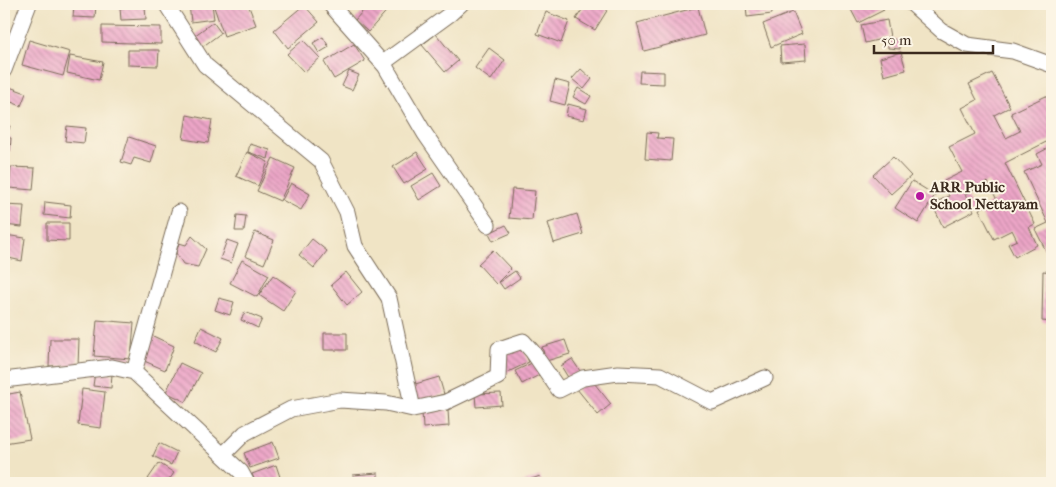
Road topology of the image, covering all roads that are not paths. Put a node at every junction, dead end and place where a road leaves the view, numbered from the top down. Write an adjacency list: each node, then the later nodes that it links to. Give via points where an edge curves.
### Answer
1 (29, 4): 8 (street)
2 (166, 4): 14 (street, via 205,65 320,161 347,212 355,246 389,298)
3 (330, 4): 6 (street)
4 (461, 4): 6 (street)
5 (912, 4): 7 (street, via 942,31 967,45 1013,51)
6 (383, 64): 10 (street, via 425,134)
7 (1052, 65)
8 (4, 70)
9 (179, 212): 11 (street)
10 (488, 225)
11 (134, 372): 13 (street, via 112,367); 15 (street)
12 (765, 378): 14 (street, via 712,402 660,375 618,373 583,378 559,390 523,341 499,350 498,378 446,402)
13 (4, 380)
14 (413, 409): 15 (street, via 386,403 340,400 291,409 245,433)
15 (222, 454): 16 (street, via 241,472)
16 (247, 483)

